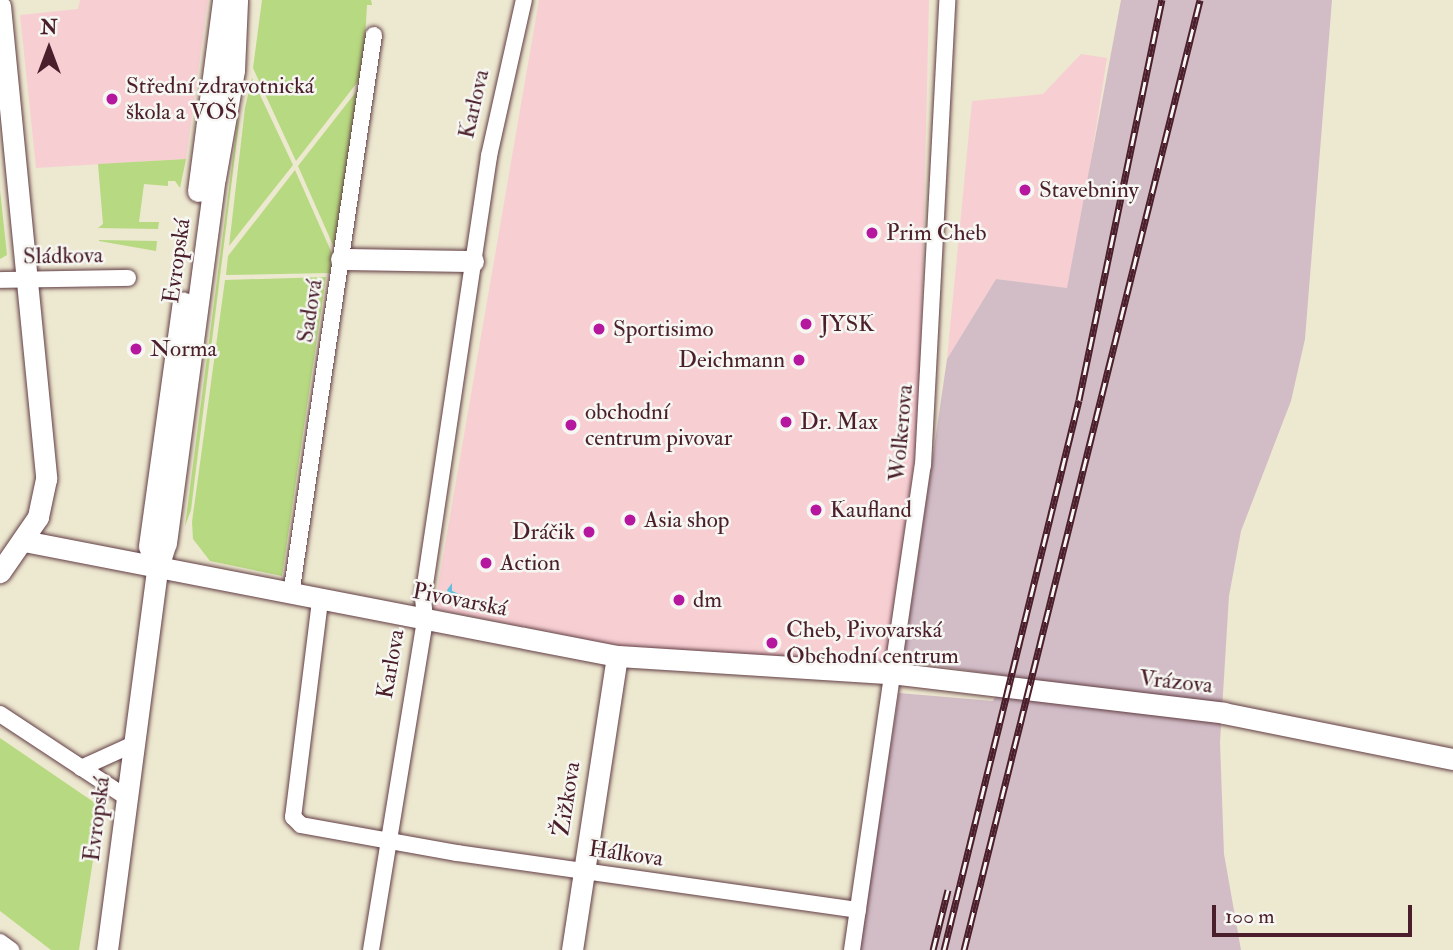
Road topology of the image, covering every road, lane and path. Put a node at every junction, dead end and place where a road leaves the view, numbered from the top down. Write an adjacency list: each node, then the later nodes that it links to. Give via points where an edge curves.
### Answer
1 (223, 0): 13 (street, Evropská, via 149,546)
2 (237, 0): 13 (street, Evropská, via 231,91 166,543)
3 (524, 0): 8 (street, Karlova, via 489,156)
4 (947, 0): 19 (street, Wolkerova, via 923,465)
5 (0, 6): 10 (street)
6 (374, 35): 7 (street, Sadová)
7 (341, 259): 8 (street); 15 (street, Sadová)
8 (473, 261): 17 (street, Karlova, via 423,598)
9 (128, 278): 10 (street, Sládkova)
10 (29, 279): 11 (street, Sládkova); 12 (street, via 46,479 38,517)
11 (0, 280)
12 (24, 541): 13 (street, Pivovarská); 14 (street)
13 (157, 570): 15 (street, Pivovarská); 21 (street, Evropská)
14 (0, 572)
15 (291, 595): 16 (street, Pivovarská)
16 (320, 601): 17 (street, Pivovarská); 25 (street, via 292,817 301,825)
17 (425, 620): 18 (street, Pivovarská); 25 (street, Karlova)
18 (617, 656): 19 (street, Pivovarská); 26 (street, Žižkova)
19 (891, 673): 22 (street, Vrázova, via 1224,713); 27 (street, Wolkerova)
20 (0, 714): 23 (street)
21 (134, 744): 23 (street); 24 (street, Evropská)
22 (1453, 758)
23 (81, 768): 24 (street)
24 (126, 797): 30 (street, Evropská)
25 (388, 839): 26 (street, Hálkova); 31 (street, Karlova)
26 (582, 870): 27 (street, Hálkova); 32 (street, Žižkova)
27 (858, 910): 33 (street, Wolkerova)
28 (0, 942): 29 (street)
29 (11, 950)
30 (107, 950)
31 (371, 950)
32 (572, 950)
33 (852, 950)

